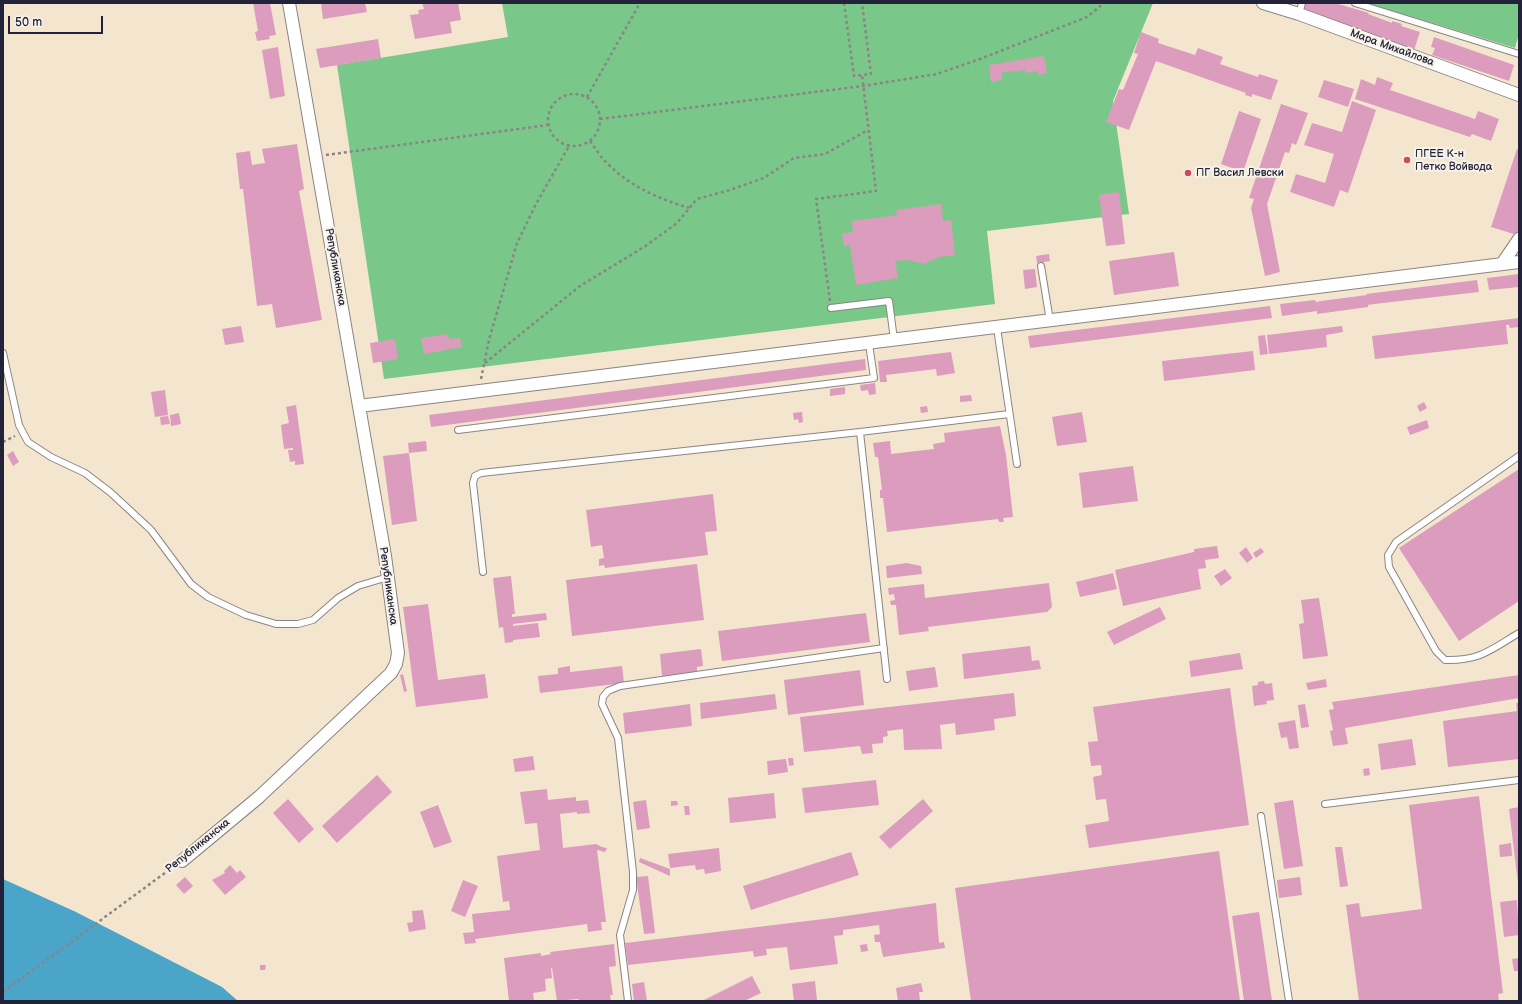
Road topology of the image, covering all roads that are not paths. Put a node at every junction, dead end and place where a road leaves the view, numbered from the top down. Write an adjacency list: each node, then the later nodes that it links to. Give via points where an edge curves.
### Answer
1 (289, 3): 17 (street, Републиканска)
2 (1263, 3): 4 (street, Мара Михайлова)
3 (1355, 3): 5 (lane)
4 (1301, 9): 6 (street, Мара Михайлова)
5 (1519, 54)
6 (1519, 95)
7 (1519, 239): 9 (street)
8 (1519, 262): 9 (street)
9 (1502, 264): 12 (street)
10 (1041, 266): 12 (lane)
11 (831, 308): 14 (lane, via 889,301)
12 (1050, 321): 13 (street)
13 (996, 328): 14 (street); 18 (lane)
14 (894, 340): 15 (street)
15 (869, 344): 17 (street); 19 (lane, via 874,378)
16 (3, 353): 24 (lane, via 19,425 28,442 110,492 151,530 191,584 208,597 246,615 276,624 298,624 313,620 338,598 358,586)
17 (359, 406): 24 (street, Републиканска)
18 (1009, 414): 20 (lane); 22 (lane)
19 (458, 430)
20 (860, 432): 23 (lane, via 481,472 475,476 473,483); 26 (lane)
21 (1519, 456): 25 (lane, via 1396,542 1388,555 1389,567 1436,651 1445,660 1478,657)
22 (1017, 464)
23 (483, 572)
24 (388, 577): 31 (street, Републиканска, via 398,653 391,673 259,797)
25 (1519, 633)
26 (884, 648): 27 (lane); 32 (lane, via 620,686 608,691 603,697 602,704 618,738 633,872 633,890 620,935)
27 (887, 679)
28 (1519, 780): 29 (lane)
29 (1325, 804)
30 (1261, 816): 33 (lane)
31 (182, 861)
32 (628, 1001)
33 (1289, 1001)

